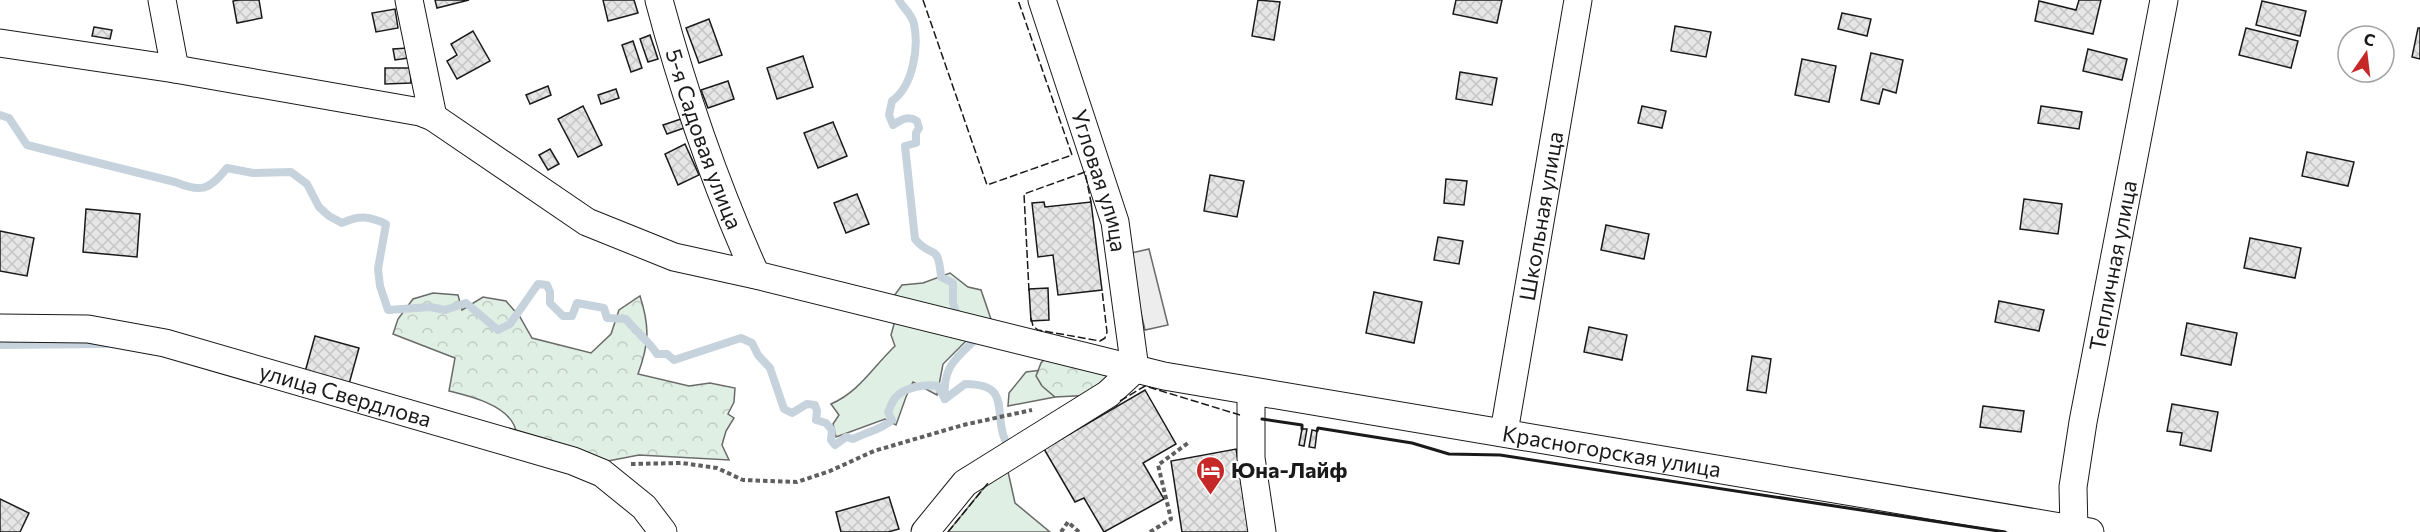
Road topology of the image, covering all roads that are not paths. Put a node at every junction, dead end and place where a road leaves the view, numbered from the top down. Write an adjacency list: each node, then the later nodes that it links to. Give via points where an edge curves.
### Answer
1 (162, 0): 8 (street)
2 (409, 0): 9 (street)
3 (659, 0): 10 (street, 5-я Садовая улица, via 700,133)
4 (1042, 0): 12 (street, Угловая улица, via 1115,222)
5 (1578, 0): 14 (street, Школьная улица)
6 (2164, 0): 15 (street, Тепличная улица, via 2083,422 2073,487)
7 (0, 43): 8 (street, Красногорская улица)
8 (175, 69): 9 (street, Красногорская улица)
9 (432, 117): 10 (street, Красногорская улица, via 587,222 674,257)
10 (756, 275): 12 (street, Красногорская улица)
11 (0, 328): 16 (street, улица Свердлова, via 88,329 165,343 573,461 602,473 644,507)
12 (1135, 369): 13 (street, Красногорская улица); 17 (street, via 1108,394 965,483)
13 (1251, 392): 14 (street, Красногорская улица); 18 (street, via 1251,458)
14 (1504, 432): 15 (street, Красногорская улица)
15 (2082, 531)
16 (663, 532)
17 (925, 532)
18 (1262, 532)

